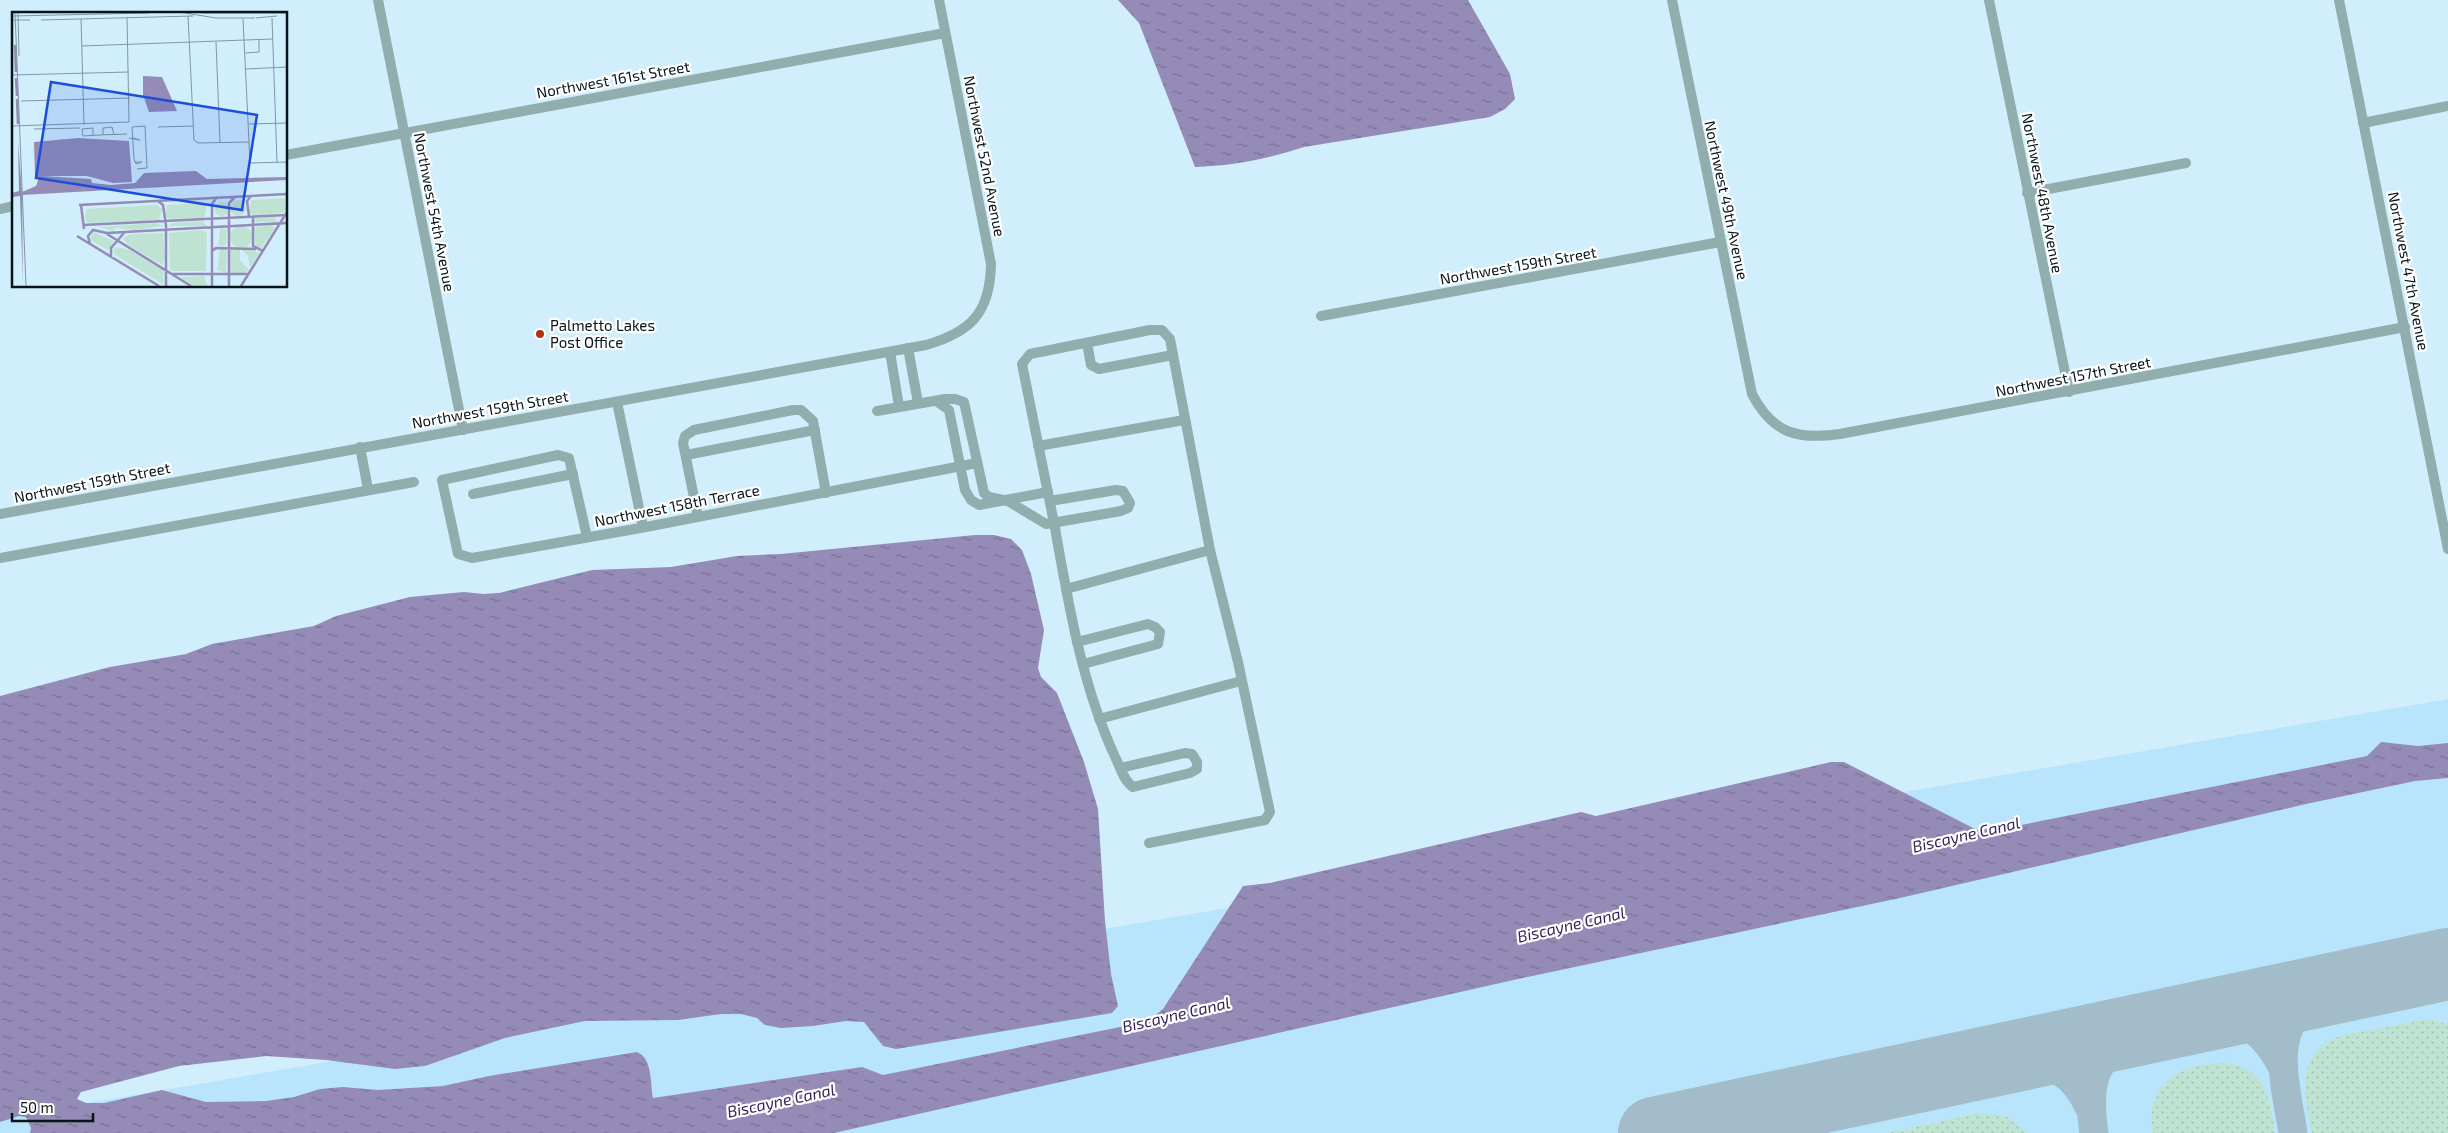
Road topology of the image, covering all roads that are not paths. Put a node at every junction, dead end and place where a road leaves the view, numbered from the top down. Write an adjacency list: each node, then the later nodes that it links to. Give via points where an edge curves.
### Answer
1 (378, 0): 9 (street, Northwest 54th Avenue)
2 (938, 0): 6 (street, Northwest 52nd Avenue)
3 (1672, 0): 13 (street, Northwest 49th Avenue)
4 (1989, 0): 12 (street, Northwest 48th Avenue)
5 (2339, 0): 8 (street, Northwest 47th Avenue)
6 (945, 33): 9 (street, Northwest 161st Street); 14 (street, Northwest 52nd Avenue, via 991,264 991,283)
7 (2448, 106): 8 (street)
8 (2363, 123): 16 (street, Northwest 47th Avenue)
9 (404, 133): 10 (street, Northwest 161st Street); 29 (street, Northwest 54th Avenue)
10 (288, 155)
11 (2186, 163): 12 (street)
12 (2028, 193): 21 (street, Northwest 48th Avenue)
13 (1720, 242): 15 (street, Northwest 159th Street); 25 (street, Northwest 49th Avenue, via 1748,376)
14 (978, 316): 18 (street, Northwest 159th Street, via 950,338)
15 (1321, 316)
16 (2405, 327): 21 (street, Northwest 157th Street); 48 (street, Northwest 47th Avenue)
17 (1087, 343): 20 (street, via 1162,330 1170,339); 20 (street, via 1091,365 1099,369); 31 (street, via 1030,354 1022,364)
18 (908, 348): 19 (street, Northwest 159th Street); 24 (street)
19 (890, 352): 23 (street, Northwest 159th Street); 26 (street)
20 (1173, 355): 28 (street)
21 (2068, 392): 25 (street, Northwest 157th Street, via 1817,438 1784,430 1770,421)
22 (936, 401): 24 (street); 34 (street, via 955,399 966,405); 35 (street, via 949,410)
23 (617, 402): 29 (street, Northwest 159th Street); 46 (street)
24 (918, 403): 26 (street)
25 (1758, 404)
26 (898, 406): 27 (street)
27 (877, 411)
28 (1184, 420): 31 (street); 49 (street)
29 (463, 430): 32 (street, Northwest 159th Street)
30 (815, 430): 33 (street); 33 (street, via 808,415 801,410 793,410 688,432 683,444); 39 (street)
31 (1038, 446): 41 (street)
32 (360, 447): 38 (street); 43 (street, Northwest 159th Street)
33 (686, 454): 44 (street)
34 (977, 463): 35 (street, Northwest 158th Terrace); 42 (street, via 984,493)
35 (961, 466): 39 (street, Northwest 158th Terrace); 42 (street, via 965,490 971,500 979,505)
36 (573, 474): 40 (street); 47 (street); 47 (street, Northwest 158th Terrace, via 569,458 558,455 442,480 458,554 462,556 472,558)
37 (414, 482): 38 (street)
38 (368, 489): 50 (street)
39 (826, 493): 44 (street, Northwest 158th Terrace)
40 (473, 494)
41 (1049, 497): 42 (street); 45 (street); 45 (street, via 1116,490 1123,491 1130,503 1121,511)
42 (1008, 500): 45 (street, via 1034,518)
43 (0, 514)
44 (698, 517): 46 (street, Northwest 158th Terrace)
45 (1054, 524): 51 (street)
46 (643, 527): 47 (street, Northwest 158th Terrace)
47 (586, 537)
48 (2448, 549)
49 (1210, 550): 51 (street); 54 (street)
50 (0, 558)
51 (1066, 589): 52 (street)
52 (1077, 642): 53 (street); 53 (street, via 1148,624 1160,632 1158,644)
53 (1083, 664): 55 (street)
54 (1241, 681): 55 (street); 57 (street, via 1270,812 1265,820)
55 (1099, 719): 56 (street)
56 (1120, 768): 56 (street, via 1133,787 1190,774 1197,769 1197,762 1192,754 1185,753)
57 (1149, 843)

